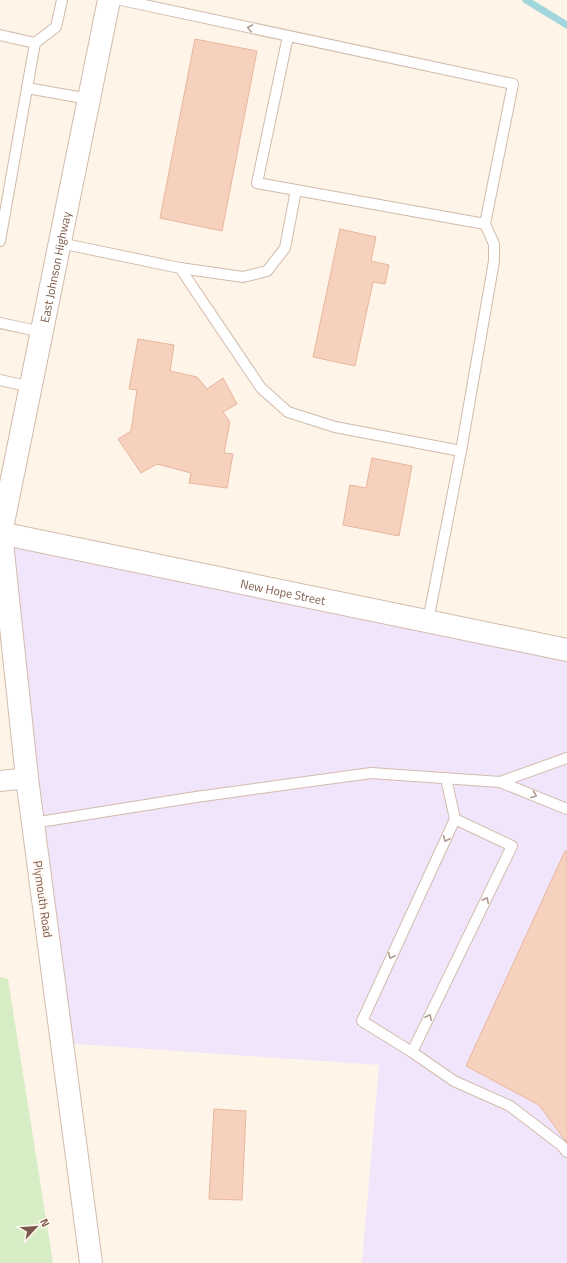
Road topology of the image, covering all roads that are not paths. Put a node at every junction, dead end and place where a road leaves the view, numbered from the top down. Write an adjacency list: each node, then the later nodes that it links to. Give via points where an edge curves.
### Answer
1 (62, 0): 6 (lane, via 56,26)
2 (109, 0): 8 (street, East Johnson Highway)
3 (122, 0): 5 (lane, one-way to 3)
4 (0, 35): 6 (lane)
5 (288, 36): 9 (lane, via 257,183); 10 (lane, via 513,84)
6 (35, 43): 7 (lane)
7 (27, 88): 8 (lane); 11 (lane)
8 (89, 99): 12 (street, East Johnson Highway)
9 (296, 190): 10 (lane); 13 (lane, via 285,248 267,271 242,277)
10 (485, 224): 18 (lane, via 494,244 494,261)
11 (0, 241)
12 (60, 242): 13 (lane); 15 (street, East Johnson Highway)
13 (180, 268): 18 (lane, via 261,388 288,412 335,426)
14 (0, 323): 15 (lane)
15 (42, 332): 17 (street, East Johnson Highway)
16 (0, 380): 17 (lane)
17 (31, 386): 19 (street, East Johnson Highway, via 11,467)
18 (461, 451): 20 (lane)
19 (1, 533): 20 (street, New Hope Street); 23 (street, Plymouth Road)
20 (428, 621): 21 (street, New Hope Street)
21 (567, 650)
22 (567, 758): 26 (lane)
23 (27, 778): 25 (street); 29 (street, Plymouth Road)
24 (446, 778): 26 (lane); 28 (lane); 29 (lane, via 371,773)
25 (0, 781)
26 (500, 782): 27 (lane, one-way to 27)
27 (567, 810)
28 (455, 819): 30 (lane, one-way to 30, via 362,1021); 30 (lane, one-way to 28, via 512,846)
29 (33, 823): 32 (street, Plymouth Road)
30 (412, 1052): 31 (lane, via 454,1081 510,1106)
31 (567, 1152)
32 (91, 1263)

